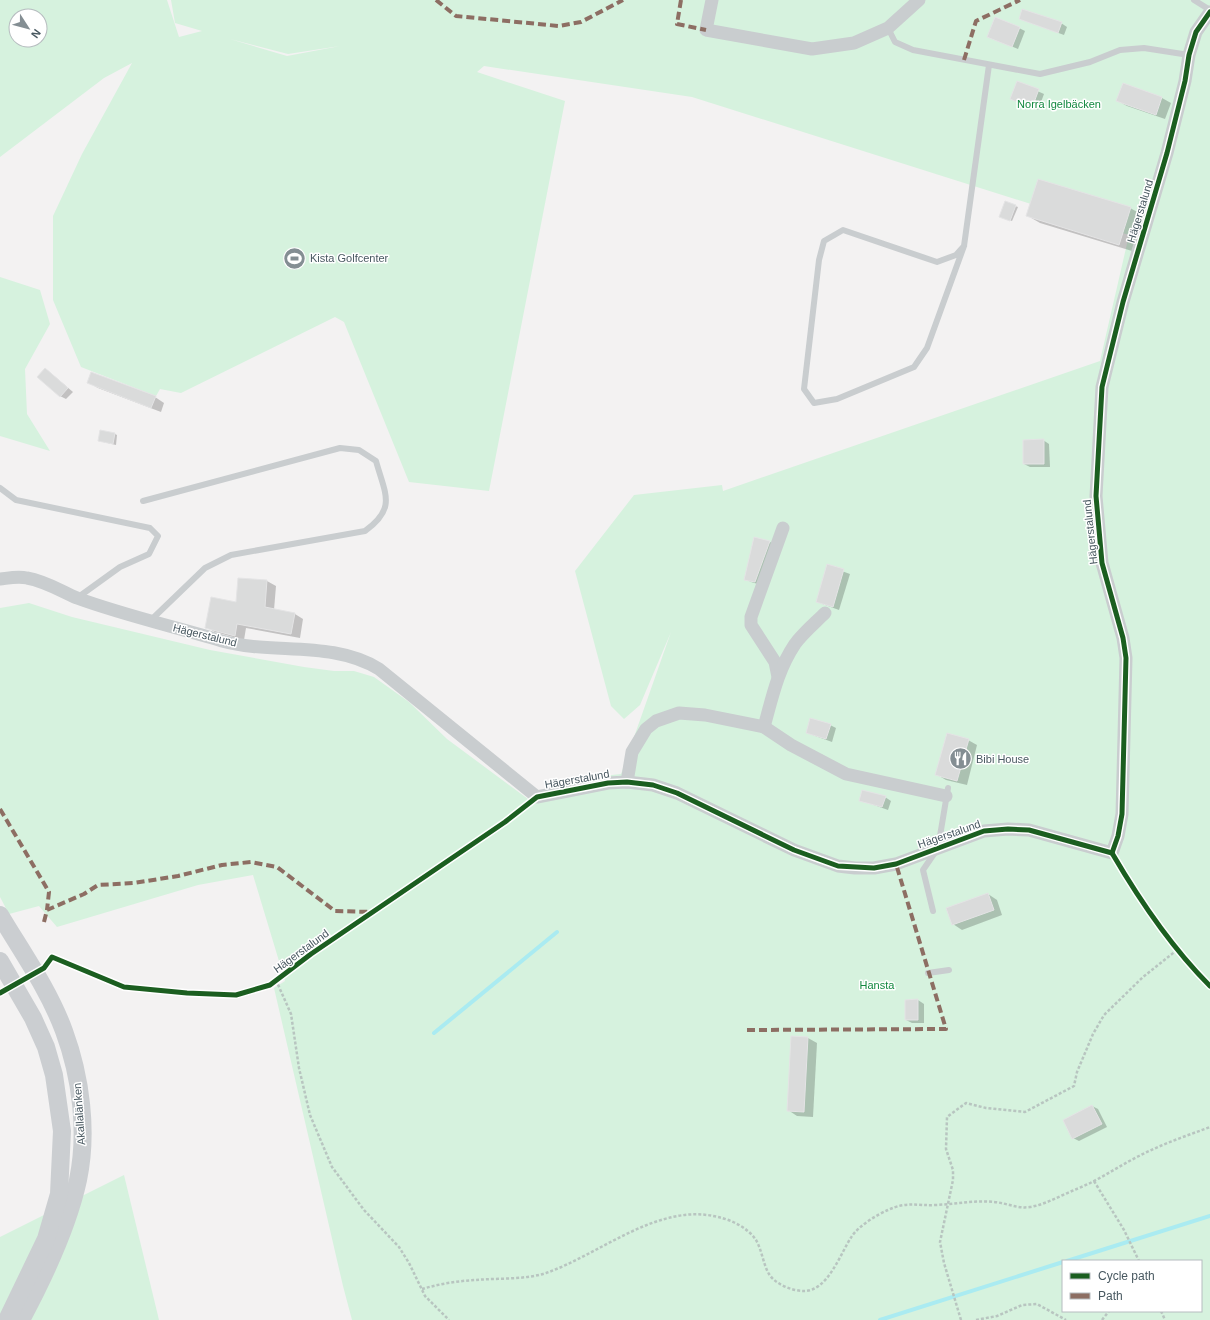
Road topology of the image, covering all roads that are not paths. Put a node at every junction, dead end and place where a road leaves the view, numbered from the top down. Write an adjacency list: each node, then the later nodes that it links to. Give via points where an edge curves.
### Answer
1 (712, 0): 5 (street, via 706,30 812,49 854,43)
2 (919, 0): 5 (street)
3 (1194, 0): 4 (lane)
4 (1210, 11): 6 (street, Hägerstalund, via 1196,32)
5 (888, 28): 7 (lane, via 895,42 913,50)
6 (1188, 55): 7 (lane, via 1144,48 1120,50 1090,62 1040,74); 20 (street, Hägerstalund, via 1185,81 1167,153 1123,302 1102,388 1098,427 1096,504 1102,563 1126,658 1122,814 1116,844 1112,853 1029,830 1008,829 984,831)
7 (989, 65): 8 (lane)
8 (964, 246): 8 (lane, via 927,348 914,367 837,399 814,403 804,389 819,260 824,240 843,230 937,262 956,255)
9 (0, 488): 13 (lane, via 16,500 150,528 158,536 149,554 120,567)
10 (143, 501): 15 (lane, via 340,448 359,450 376,461 387,500 380,521 365,531 231,554 205,568)
11 (783, 528): 16 (street, via 751,617 751,625 775,662)
12 (0, 579): 13 (street, Hägerstalund, via 28,578 44,582)
13 (78, 598): 15 (street, Hägerstalund)
14 (825, 613): 16 (street, via 796,643)
15 (151, 620): 18 (street, Hägerstalund, via 231,643 339,654 368,662 537,797 608,783)
16 (778, 677): 17 (street)
17 (764, 727): 18 (street, via 705,715 679,713 668,716 646,729 638,740 632,752); 19 (street, via 791,745 846,774)
18 (627, 782): 20 (street, Hägerstalund, via 653,785 677,793 794,850 838,866 874,868 896,864)
19 (947, 792): 20 (lane)
20 (938, 848): 21 (lane, via 923,870)
21 (933, 911)
22 (0, 915): 27 (main road, Akallalänken, via 50,998 64,1030 73,1057 82,1115 78,1180 69,1210 36,1292)
23 (0, 961): 26 (main road, Akallalänken, via 33,1018 46,1047 54,1075 62,1131 59,1194 46,1239)
24 (949, 970): 25 (lane)
25 (928, 973)
26 (7, 1320)
27 (20, 1320)

